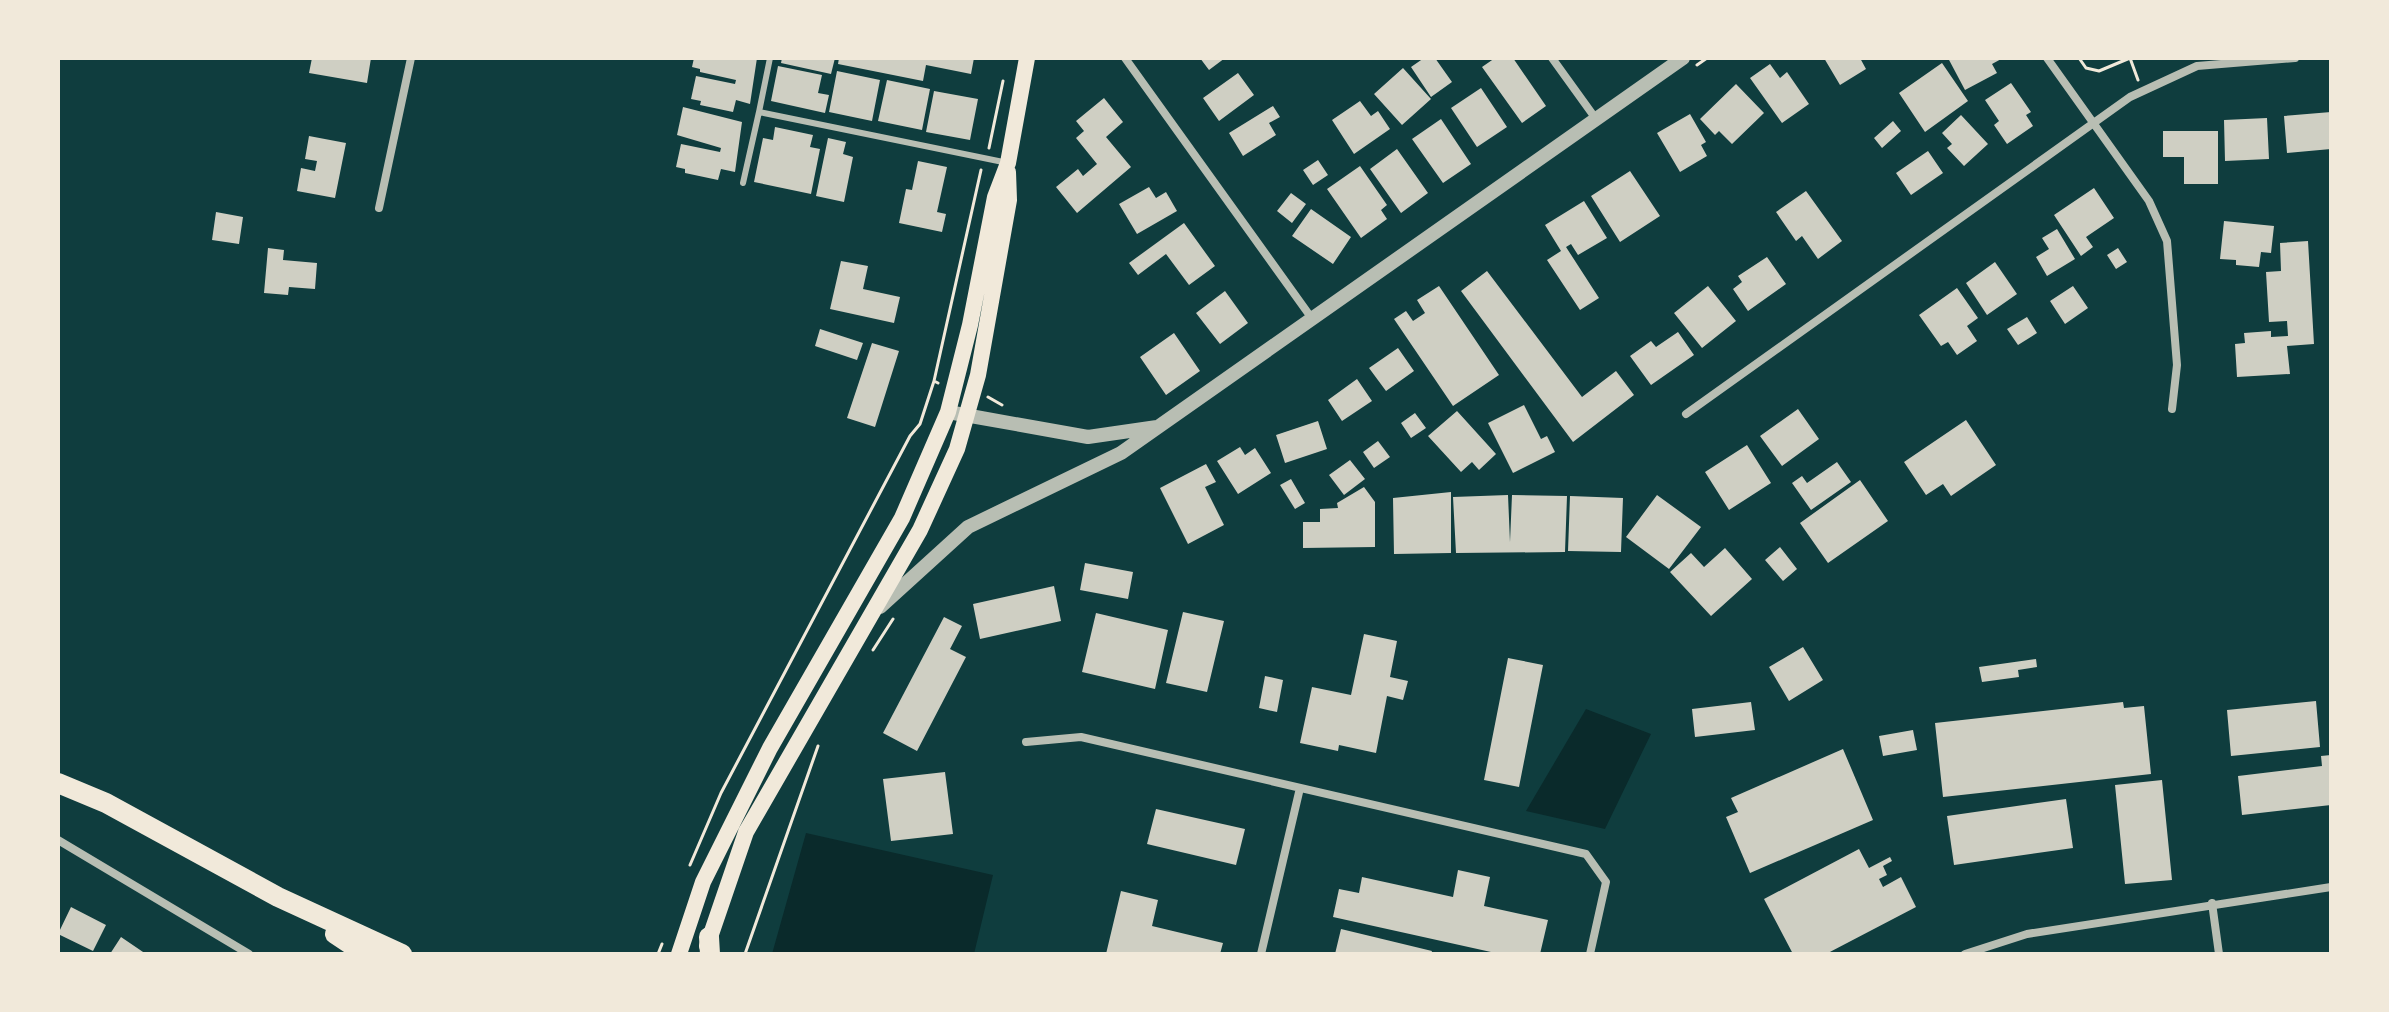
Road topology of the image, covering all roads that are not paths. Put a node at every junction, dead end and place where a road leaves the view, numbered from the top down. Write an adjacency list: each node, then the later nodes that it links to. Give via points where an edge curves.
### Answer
1 (411, 58): 14 (street)
2 (770, 58): 9 (lane)
3 (1027, 58): 12 (main road)
4 (1125, 58): 15 (street)
5 (1552, 58): 10 (street)
6 (2047, 58): 11 (street)
7 (2295, 58): 11 (street, via 2197,66)
8 (1688, 63): 10 (street)
9 (759, 112): 12 (lane); 13 (lane)
10 (1596, 119): 15 (street)
11 (2092, 121): 16 (street, via 2149,201 2167,241 2177,365); 18 (street)
12 (1008, 163): 17 (main road, via 995,197); 19 (main road, via 1009,200)
13 (743, 183)
14 (379, 208)
15 (1314, 321): 20 (street)
16 (2172, 409)
17 (948, 412): 19 (street); 33 (main road, via 902,518 770,748 710,869)
18 (1686, 414)
19 (969, 416): 20 (street, via 1088,437); 21 (main road, via 920,530)
20 (1161, 426): 21 (street, via 1121,453 968,527)
21 (874, 613): 29 (main road, via 746,832)
22 (1026, 742): 24 (street, via 1081,737)
23 (58, 783): 27 (highway, via 106,803)
24 (1300, 788): 34 (street); 35 (street, via 1586,854 1606,882)
25 (58, 840): 30 (street)
26 (2331, 887): 28 (street)
27 (278, 897): 31 (highway); 32 (highway)
28 (2212, 903): 36 (street, via 2027,934); 37 (street)
29 (708, 948)
30 (249, 954)
31 (365, 954)
32 (402, 954)
33 (679, 954)
34 (1261, 954)
35 (1590, 954)
36 (1965, 954)
37 (2219, 954)

